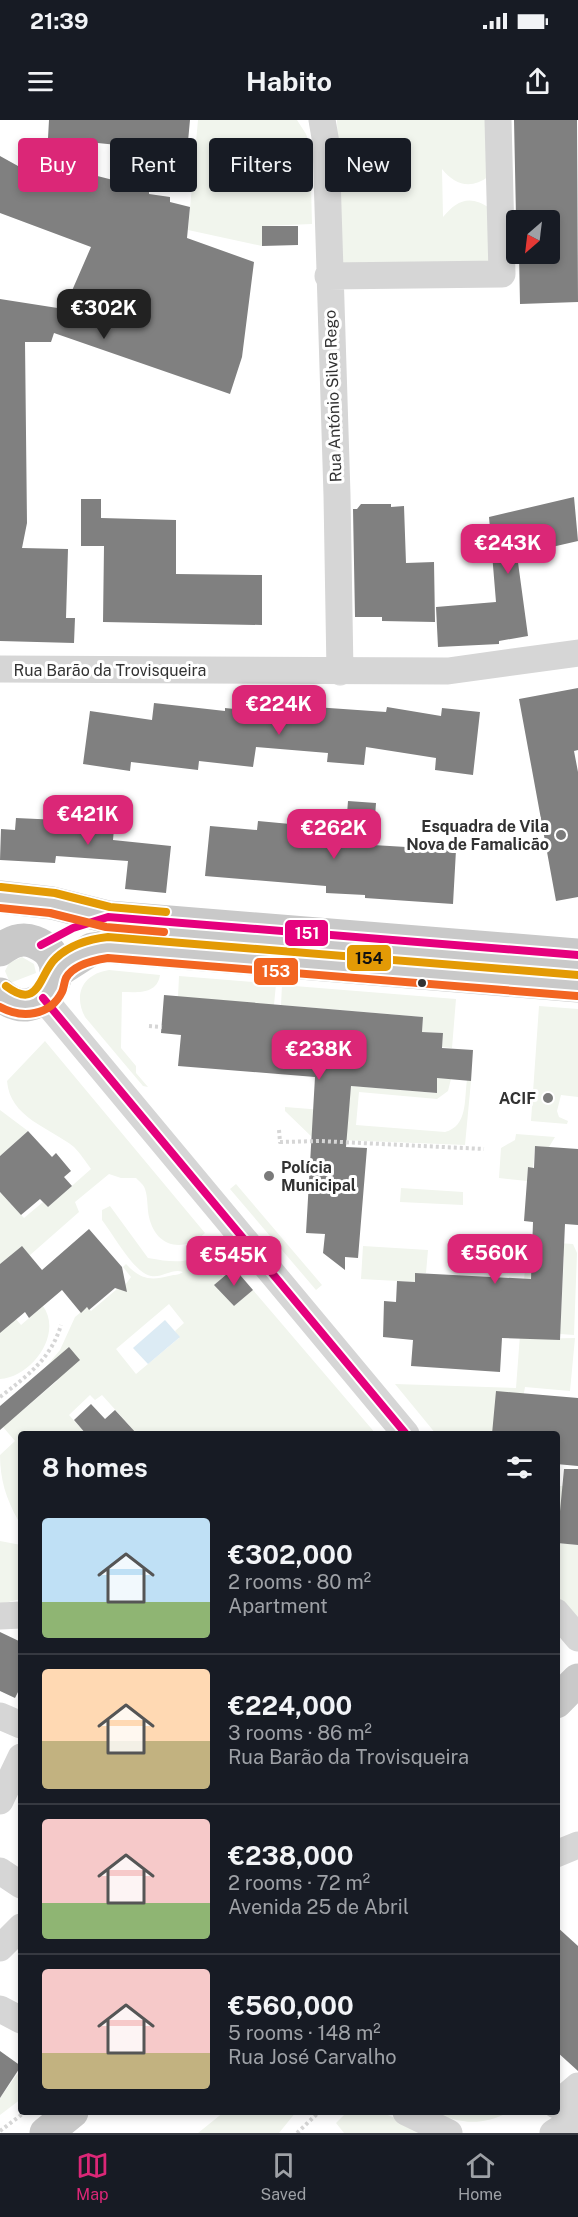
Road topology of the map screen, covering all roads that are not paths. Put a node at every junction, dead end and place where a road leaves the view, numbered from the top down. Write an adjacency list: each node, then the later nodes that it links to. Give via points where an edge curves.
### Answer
1 (322, 120): 3 (street, Rua António Silva Rego, via 326,143)
2 (498, 120): 3 (street, via 502,274)
3 (328, 276): 6 (street, Rua António Silva Rego)
4 (578, 653): 6 (street, Rua Barão da Trovisqueira, via 448,671)
5 (0, 669): 6 (street, Rua Barão da Trovisqueira)
6 (340, 672)
7 (0, 897): 8 (main road, via 52,903)
8 (108, 917): 9 (main road); 11 (main road, via 55,935)
9 (272, 946): 11 (main road, via 108,947); 12 (main road)
10 (578, 955): 12 (main road)
11 (25, 958): 14 (main road, via 24,1005); 15 (street)
12 (538, 968): 13 (main road)
13 (578, 986)
14 (0, 994)
15 (404, 1431)
16 (18, 1615): 17 (street)
17 (0, 1616)
18 (560, 1617): 19 (street)
19 (578, 1638)
20 (578, 1680): 21 (main road)
21 (560, 1698)
22 (0, 1716): 23 (street)
23 (18, 1724)
24 (18, 1769): 25 (street)
25 (0, 1801)
26 (578, 1845): 27 (street)
27 (560, 1852)
28 (0, 1871): 29 (street)
29 (18, 1883)
30 (18, 1930): 31 (street)
31 (0, 1947)
32 (0, 2009): 33 (street)
33 (18, 2018)
34 (578, 2086): 35 (street)
35 (560, 2102)
36 (68, 2115): 40 (main road)
37 (412, 2115): 41 (street)
38 (543, 2115): 42 (street, via 540,2117)
39 (578, 2117): 42 (street)
40 (46, 2133)
41 (449, 2133)
42 (551, 2133)

